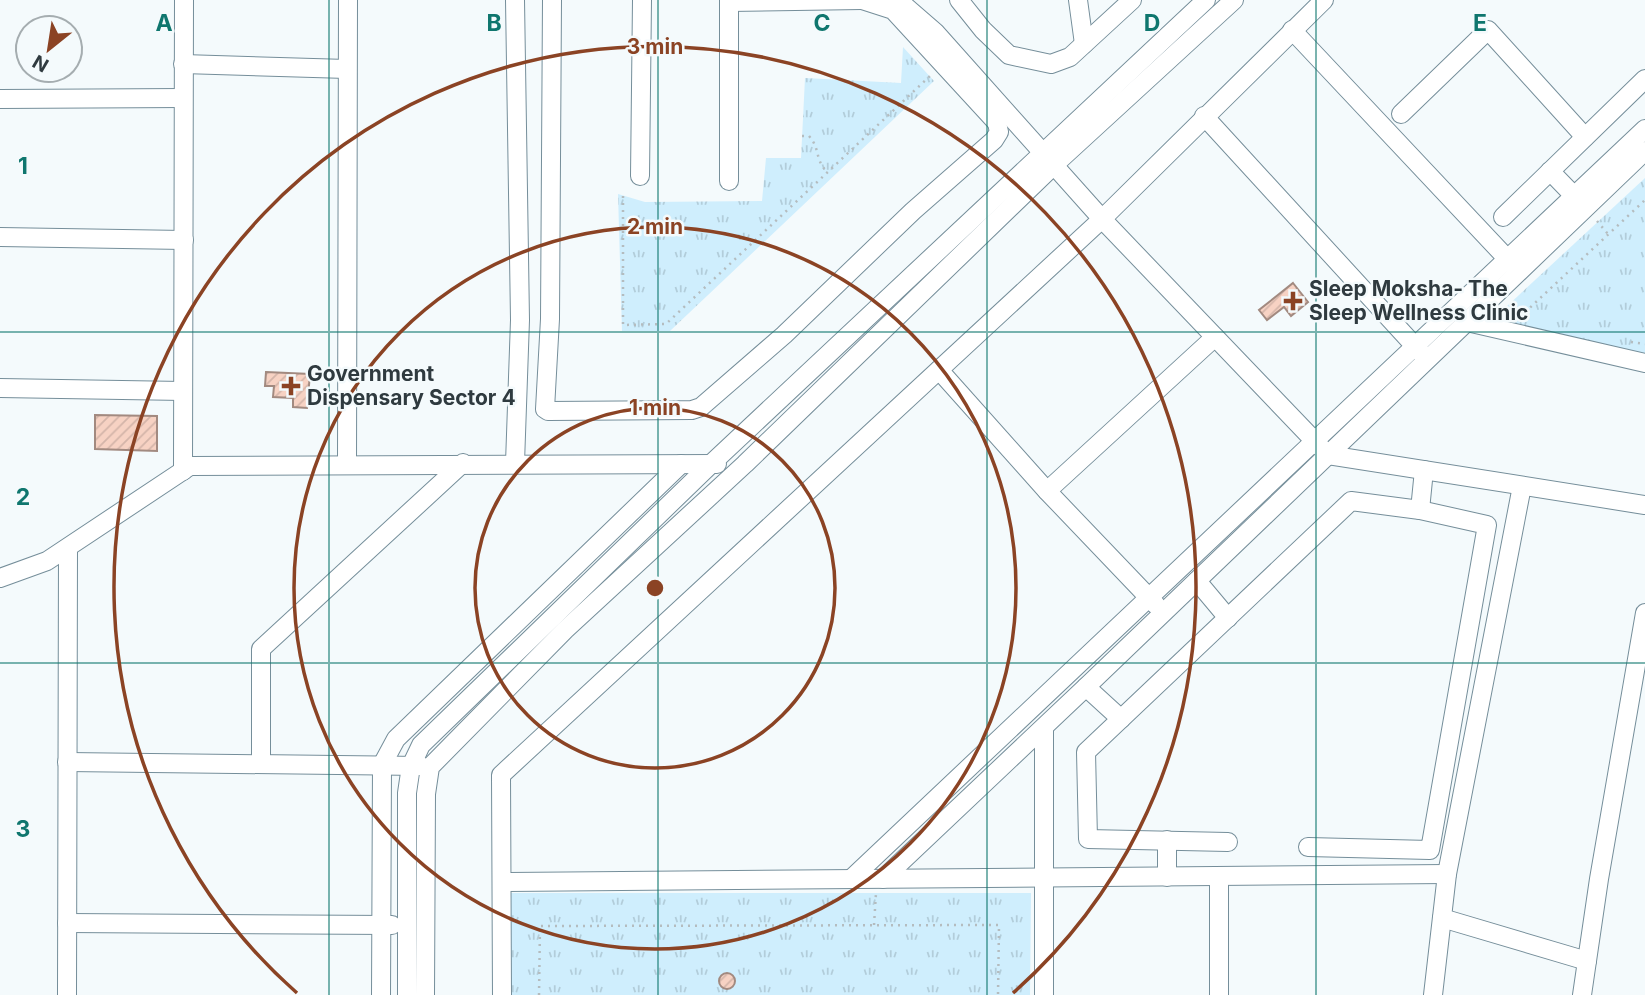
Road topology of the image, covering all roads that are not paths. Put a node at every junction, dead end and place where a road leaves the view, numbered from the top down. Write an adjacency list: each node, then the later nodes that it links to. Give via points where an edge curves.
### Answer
1 (184, 0): 17 (street)
2 (348, 0): 18 (street)
3 (515, 0): 38 (street)
4 (552, 0): 37 (street)
5 (642, 0): 29 (street)
6 (862, 0): 14 (street); 37 (street, via 893,10 997,123 999,132 994,140 701,407 548,411)
7 (898, 0): 27 (street, via 935,32)
8 (959, 0): 16 (street, via 1009,55 1051,64 1070,57)
9 (1078, 0): 16 (street)
10 (1132, 0): 16 (street)
11 (1206, 0): 27 (street)
12 (1234, 0): 27 (street)
13 (1324, 0): 15 (street)
14 (729, 1): 30 (street)
15 (1292, 30): 23 (street); 36 (street)
16 (1084, 44)
17 (183, 64): 18 (street); 20 (street)
18 (347, 69): 49 (street)
19 (1645, 79): 25 (street)
20 (183, 98): 21 (street); 35 (street)
21 (0, 99)
22 (1401, 114): 25 (street, via 1488,30)
23 (1204, 116): 33 (street); 41 (street)
24 (1645, 129): 31 (street)
25 (1585, 137): 28 (street)
26 (1645, 150): 31 (street)
27 (1048, 159): 33 (street); 51 (street); 52 (street)
28 (1550, 171): 31 (street); 32 (street)
29 (640, 176)
30 (729, 181)
31 (1580, 202): 36 (street)
32 (1503, 216)
33 (1102, 219): 40 (street); 43 (street)
34 (0, 237): 35 (street)
35 (184, 240): 45 (street)
36 (1513, 266): 39 (street); 41 (street)
37 (550, 319): 38 (street)
38 (520, 320): 48 (street)
39 (1467, 322): 41 (street); 42 (street)
40 (1215, 337): 46 (street); 56 (street)
41 (1421, 354): 46 (street)
42 (1645, 363)
43 (939, 370): 56 (street); 83 (street, via 501,775)
44 (0, 388): 45 (street)
45 (183, 391): 54 (street)
46 (1322, 449): 53 (street); 61 (street); 62 (street)
47 (463, 463): 48 (street); 49 (street); 70 (street, via 261,649)
48 (515, 463): 50 (street)
49 (347, 464): 54 (street, via 190,466)
50 (681, 464): 51 (street); 71 (street, via 396,739)
51 (711, 464): 52 (street); 72 (street, via 421,746)
52 (745, 464): 73 (street, via 565,630)
53 (1424, 470): 55 (street); 58 (street)
54 (183, 471): 59 (street)
55 (1522, 486): 57 (street); 77 (street)
56 (1047, 491): 62 (street)
57 (1645, 505)
58 (1420, 510): 65 (street, via 1351,501); 76 (street, via 1487,525 1430,850)
59 (68, 548): 60 (street); 69 (street)
60 (0, 578)
61 (1197, 581): 63 (street); 65 (street)
62 (1150, 598): 63 (street); 81 (street)
63 (1163, 613): 66 (street)
64 (1645, 613): 88 (street)
65 (1228, 618): 67 (street)
66 (1086, 687): 67 (street); 68 (street)
67 (1121, 719): 74 (street, via 1086,752 1088,839)
68 (1044, 728): 80 (street); 82 (street)
69 (67, 762): 70 (street); 85 (street)
70 (261, 764): 71 (street)
71 (382, 765): 72 (street); 86 (street)
72 (411, 766): 73 (street); 87 (street)
73 (430, 767): 92 (street)
74 (1167, 840): 75 (street); 79 (street)
75 (1228, 842)
76 (1308, 847)
77 (1447, 874): 78 (street); 84 (street)
78 (1220, 876): 79 (street); 95 (street)
79 (1167, 877): 80 (street)
80 (1044, 878): 82 (street); 94 (street)
81 (851, 879): 82 (street); 83 (street)
82 (880, 879)
83 (502, 882): 93 (street)
84 (1442, 918): 88 (street); 96 (street)
85 (67, 923): 86 (street); 89 (street)
86 (381, 925): 87 (street); 90 (street)
87 (407, 925): 91 (street)
88 (1587, 961): 97 (street)
89 (67, 995)
90 (381, 995)
91 (407, 995)
92 (425, 995)
93 (502, 995)
94 (1044, 995)
95 (1219, 995)
96 (1433, 995)
97 (1582, 995)

